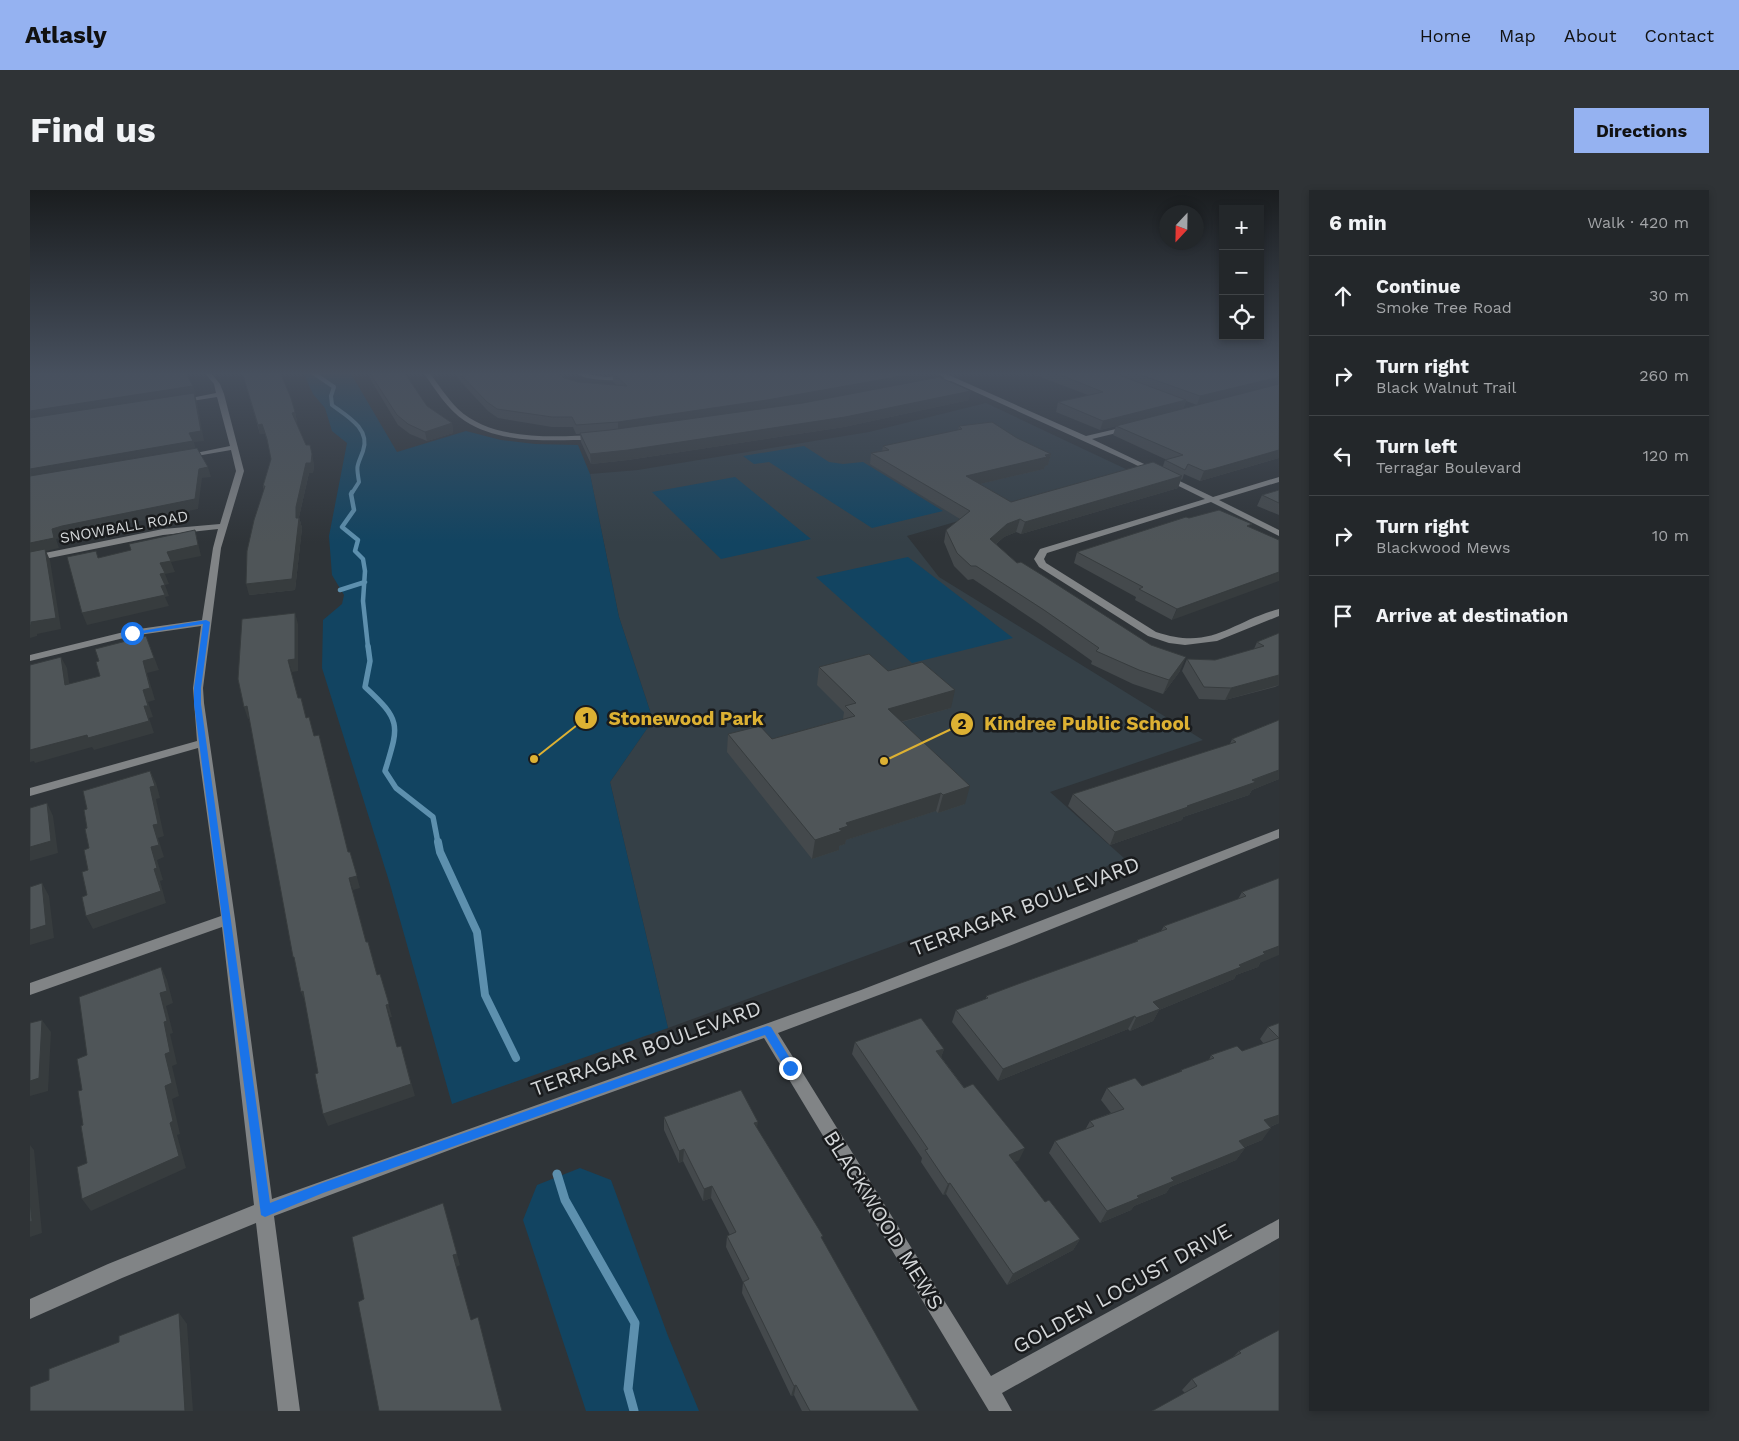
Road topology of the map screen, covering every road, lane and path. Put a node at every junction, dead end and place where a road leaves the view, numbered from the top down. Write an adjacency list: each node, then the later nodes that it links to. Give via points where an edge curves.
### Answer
1 (230, 429): 7 (street)
2 (492, 429): 5 (street, via 541,438)
3 (1062, 429): 6 (street)
4 (1121, 429): 6 (street)
5 (602, 436)
6 (1084, 439): 10 (street)
7 (234, 447): 8 (street); 11 (street, via 240,471)
8 (175, 458)
9 (1279, 479): 10 (street)
10 (1211, 500): 12 (street); 14 (street, via 1043,551 1040,562 1164,640 1203,642)
11 (224, 526): 13 (street, SNOWBALL ROAD, via 163,532); 15 (street, via 217,548)
12 (1279, 533)
13 (30, 559)
14 (1279, 612)
15 (206, 622): 16 (street, via 132,633); 17 (street, via 198,688)
16 (30, 658)
17 (202, 743): 18 (street); 20 (street)
18 (30, 792)
19 (1279, 833): 22 (street, TERRAGAR BOULEVARD)
20 (228, 918): 21 (street); 23 (street)
21 (30, 989)
22 (767, 1030): 23 (street, TERRAGAR BOULEVARD); 26 (street, BLACKWOOD MEWS)
23 (265, 1211): 25 (street, TERRAGAR BOULEVARD, via 95,1278); 27 (street)
24 (1279, 1228): 26 (street, GOLDEN LOCUST DRIVE)
25 (30, 1308)
26 (988, 1389): 28 (street, BLACKWOOD MEWS)
27 (289, 1411)
28 (1001, 1411)

